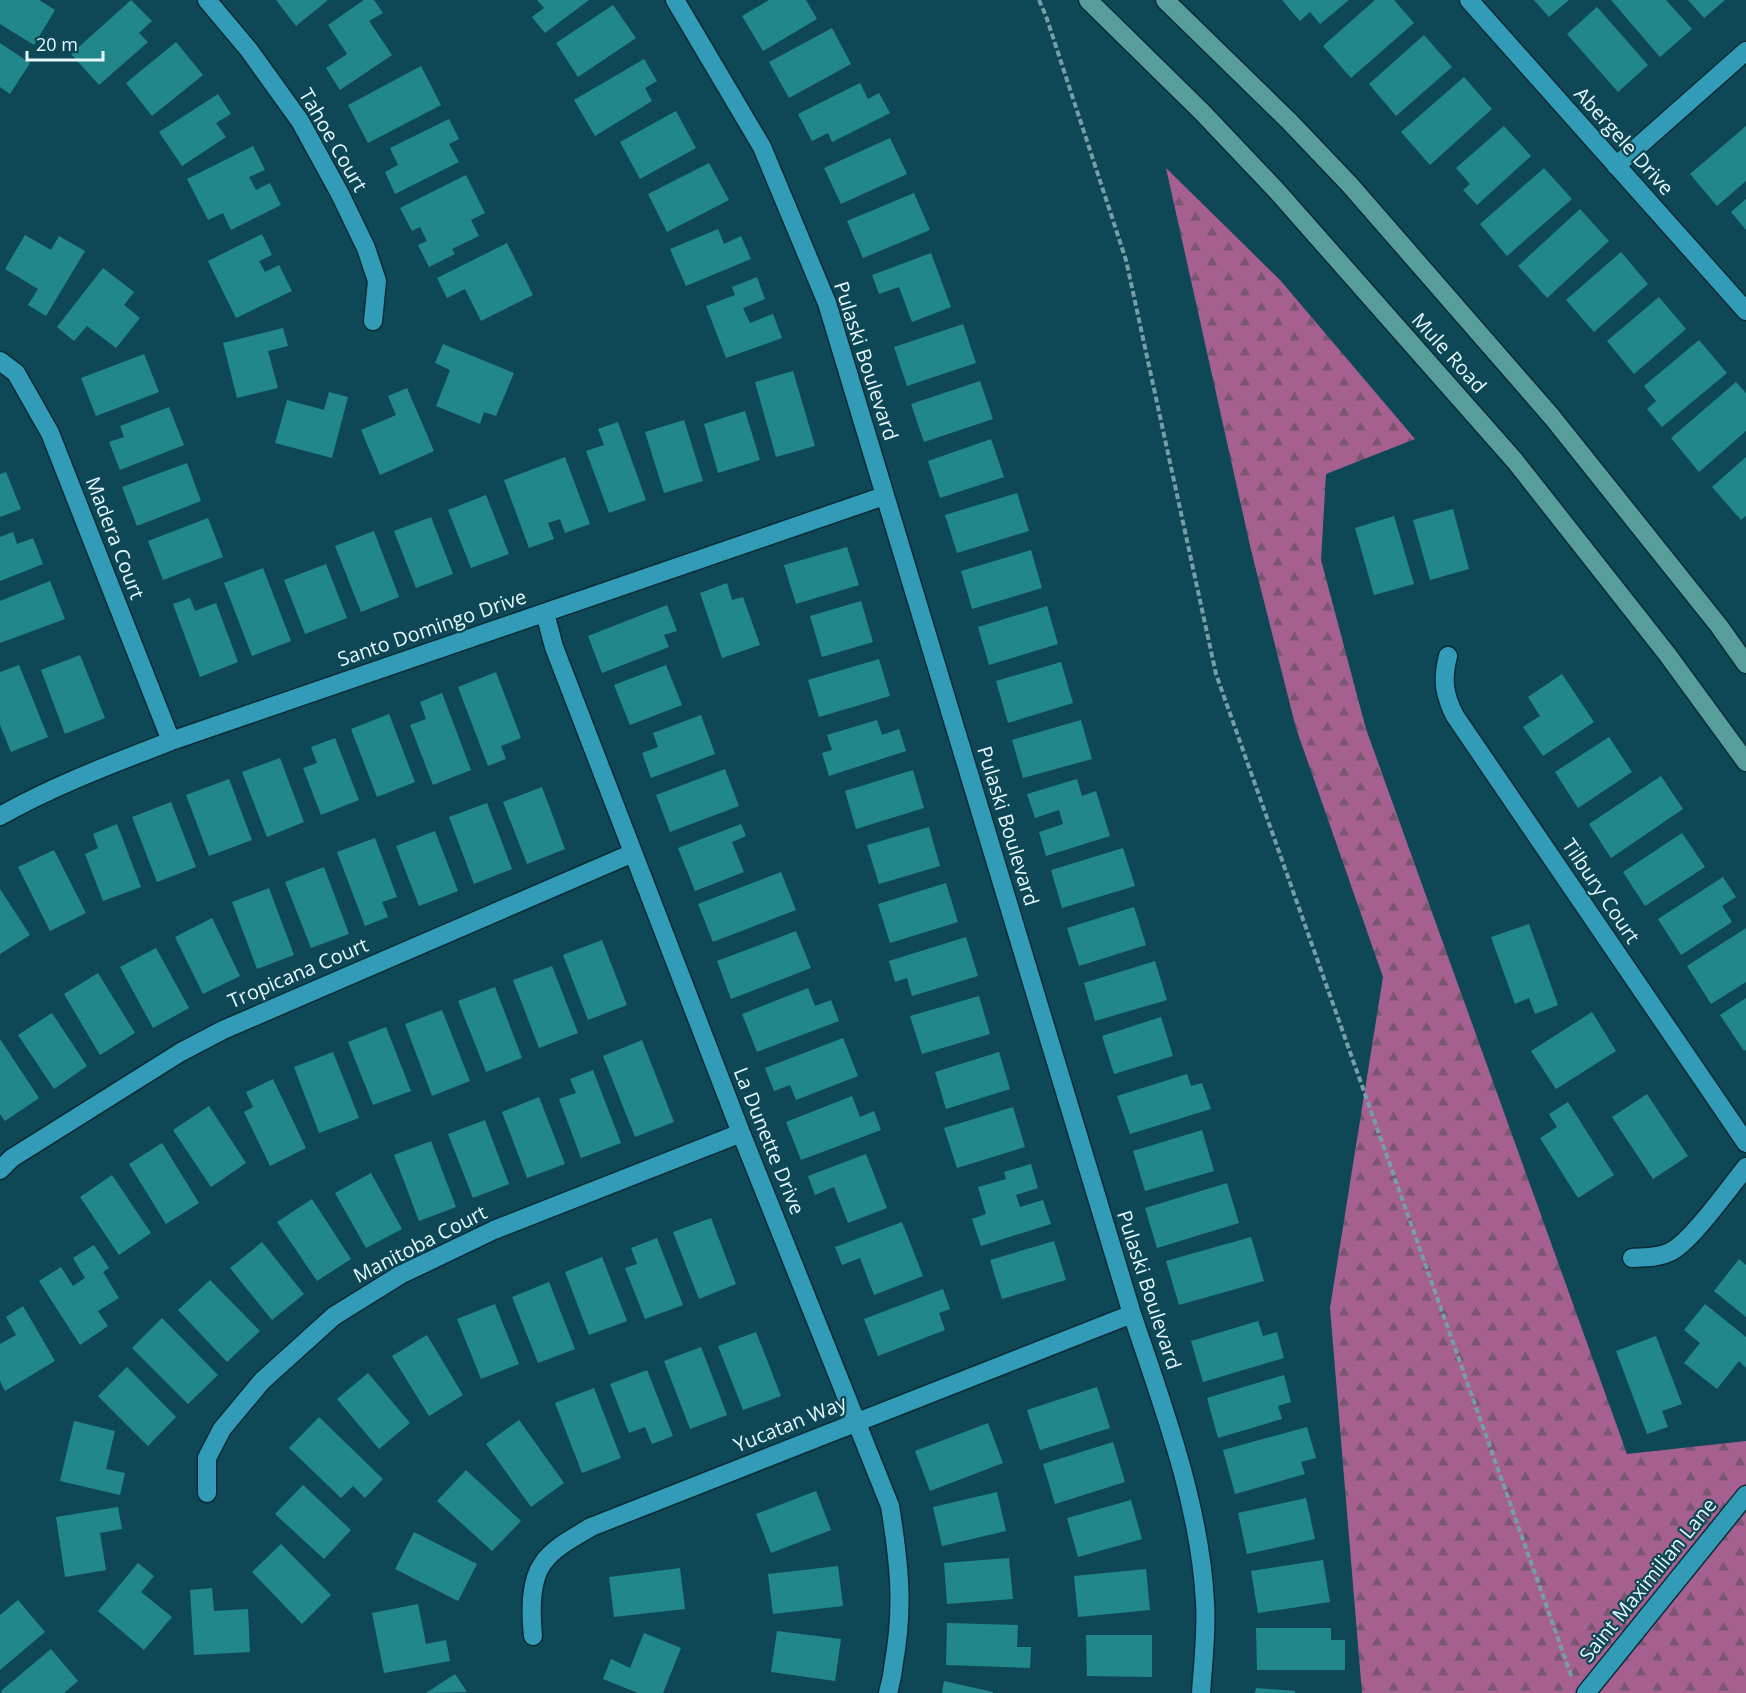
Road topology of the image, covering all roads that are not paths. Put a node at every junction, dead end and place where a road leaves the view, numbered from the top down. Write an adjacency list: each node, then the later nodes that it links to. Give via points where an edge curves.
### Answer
1 (207, 0): 9 (street, Tahoe Court, via 300,121 340,194 377,281)
2 (675, 0): 11 (street, Pulaski Boulevard, via 762,147 827,303)
3 (1088, 0): 16 (main road, Mule Road, via 1276,190 1515,461 1667,654)
4 (1165, 0): 14 (main road, Mule Road, via 1358,194 1552,417)
5 (1468, 0): 7 (street, Abergele Drive)
6 (1746, 51): 7 (street)
7 (1616, 166): 8 (street, Abergele Drive)
8 (1746, 311)
9 (373, 321)
10 (0, 361): 15 (street, Madera Court, via 16,373 50,433)
11 (884, 496): 12 (street, Santo Domingo Drive); 24 (street, Pulaski Boulevard)
12 (545, 613): 15 (street, Santo Domingo Drive); 18 (street, La Dunette Drive, via 554,647)
13 (1448, 656): 20 (street, Tilbury Court, via 1444,685 1455,716)
14 (1746, 663)
15 (171, 741): 17 (street, Santo Domingo Drive, via 76,778)
16 (1746, 762)
17 (0, 816)
18 (633, 853): 19 (street, La Dunette Drive); 22 (street, Tropicana Court, via 223,1030 12,1158)
19 (741, 1133): 25 (street, La Dunette Drive); 26 (street, Manitoba Court, via 494,1230 400,1275 334,1316 262,1381 222,1429 207,1458)
20 (1746, 1143)
21 (1746, 1167): 23 (street, via 1686,1240 1655,1257)
22 (0, 1170)
23 (1632, 1258)
24 (1132, 1314): 25 (street, Yucatan Way); 31 (street, Pulaski Boulevard, via 1175,1441 1198,1544 1205,1602)
25 (857, 1422): 28 (street, Yucatan Way, via 591,1527 557,1549 542,1564 534,1588); 30 (street, La Dunette Drive, via 890,1506 899,1565 897,1646)
26 (207, 1493)
27 (1746, 1495): 29 (street, Saint Maximilian Lane)
28 (533, 1636)
29 (1580, 1687)
30 (888, 1693)
31 (1201, 1693)

